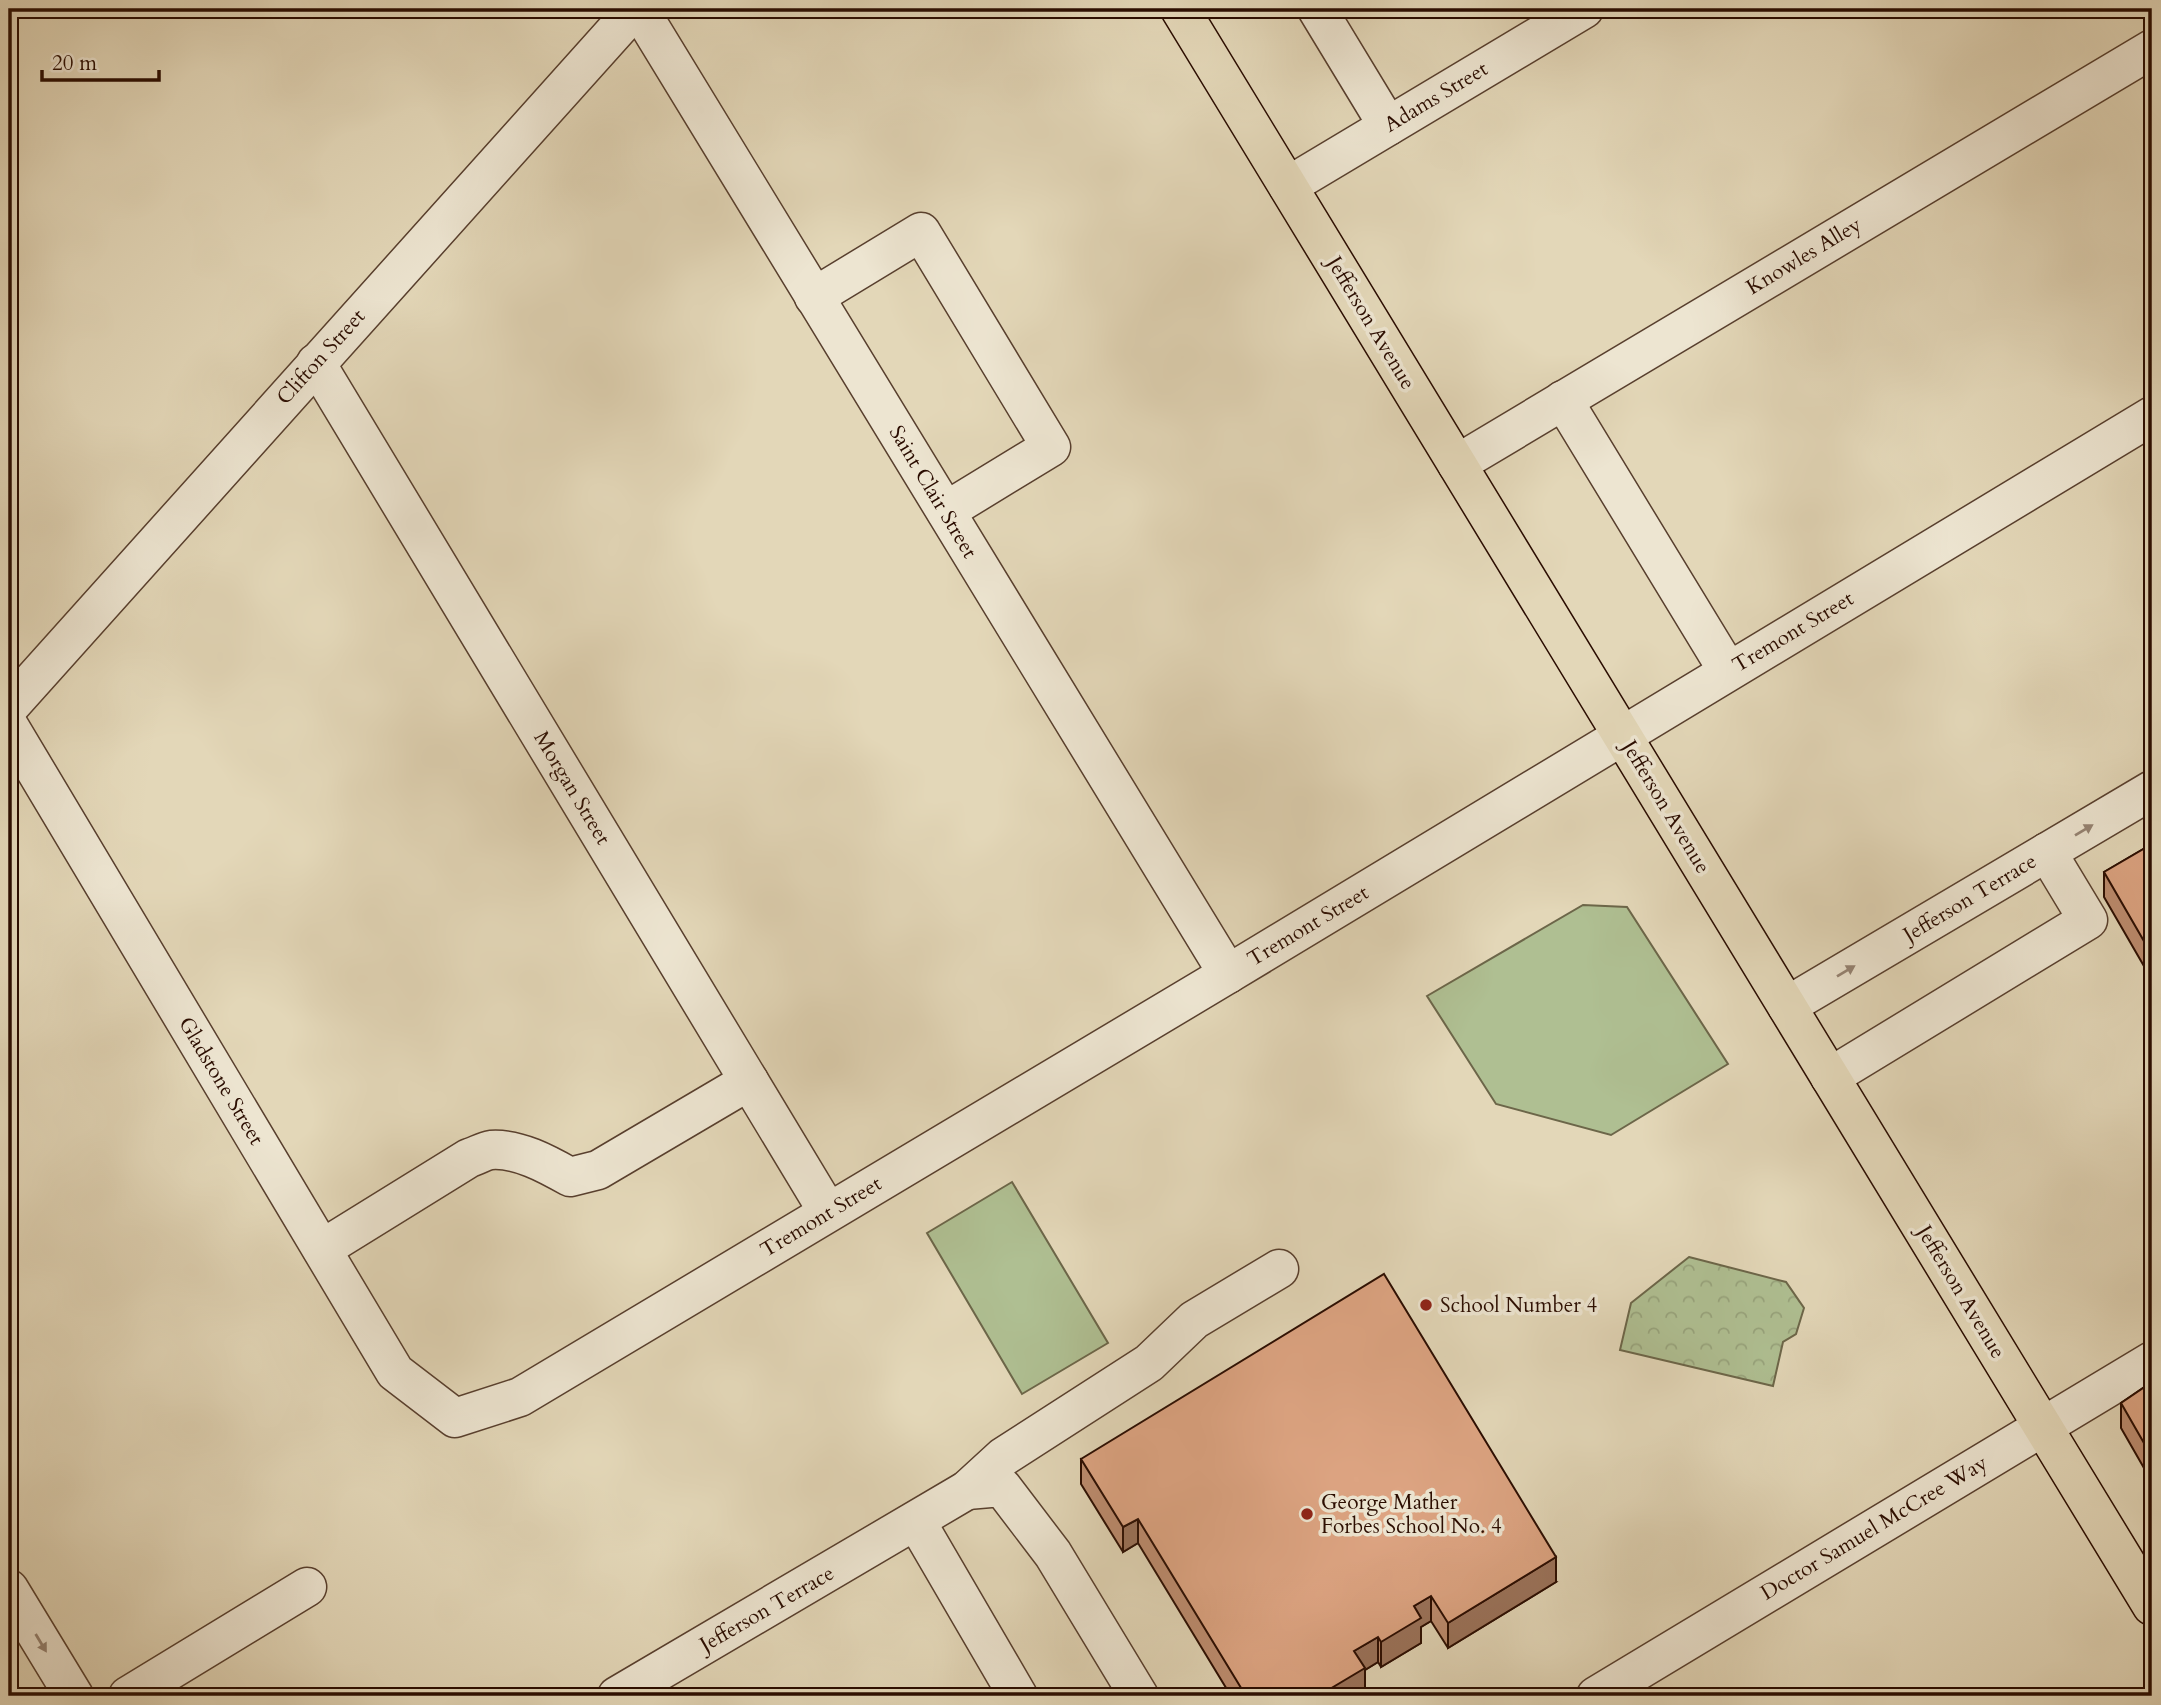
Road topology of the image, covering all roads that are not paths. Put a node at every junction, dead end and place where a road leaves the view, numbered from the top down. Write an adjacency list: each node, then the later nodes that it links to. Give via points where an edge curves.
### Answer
1 (637, 9): 8 (street, Saint Clair Street); 9 (street, Clifton Street)
2 (1180, 9): 7 (main road, Jefferson Avenue)
3 (1317, 9): 6 (street)
4 (1584, 9): 6 (street, Adams Street)
5 (2152, 48): 10 (street, Knowles Alley)
6 (1388, 126): 7 (street, Adams Street)
7 (1288, 186): 12 (main road, Jefferson Avenue)
8 (814, 297): 13 (street, Saint Clair Street); 13 (street, via 920,232 928,244 1051,447)
9 (316, 363): 15 (street, Clifton Street); 23 (street, Morgan Street)
10 (1563, 400): 12 (street, Knowles Alley); 14 (street)
11 (2152, 416): 14 (street, Tremont Street)
12 (1457, 464): 17 (main road, Jefferson Avenue)
13 (946, 511): 20 (street, Saint Clair Street)
14 (1728, 671): 17 (street, Tremont Street)
15 (9, 707)
16 (9, 726): 25 (street, Gladstone Street)
17 (1622, 734): 20 (street, Tremont Street); 21 (main road, Jefferson Avenue)
18 (2152, 790): 19 (street, Jefferson Terrace, one-way to 18)
19 (2047, 852): 21 (street, Jefferson Terrace, one-way to 19); 22 (street, via 2088,920)
20 (1228, 974): 24 (street, Tremont Street)
21 (1787, 1006): 22 (main road, Jefferson Avenue)
22 (1830, 1077): 29 (main road, Jefferson Avenue)
23 (750, 1082): 24 (street, Morgan Street); 25 (street, via 598,1170 570,1177 534,1159 490,1150 469,1158)
24 (828, 1212): 28 (street, Tremont Street, via 520,1398)
25 (322, 1249): 28 (street, Gladstone Street, via 396,1372)
26 (1279, 1269): 30 (street, Jefferson Terrace, via 1194,1320 1149,1363 1003,1457)
27 (2152, 1361): 29 (street, Doctor Samuel McCree Way)
28 (455, 1418)
29 (2043, 1426): 34 (main road, Jefferson Avenue); 40 (street, Doctor Samuel McCree Way)
30 (967, 1490): 31 (street, Jefferson Terrace); 39 (street, via 1002,1487 1052,1554)
31 (916, 1521): 37 (street, Jefferson Terrace); 38 (street)
32 (307, 1587): 36 (street)
33 (9, 1589): 35 (street, one-way to 35)
34 (2152, 1606)
35 (74, 1696)
36 (128, 1696)
37 (618, 1696)
38 (1018, 1696)
39 (1139, 1696)
40 (1596, 1696)

